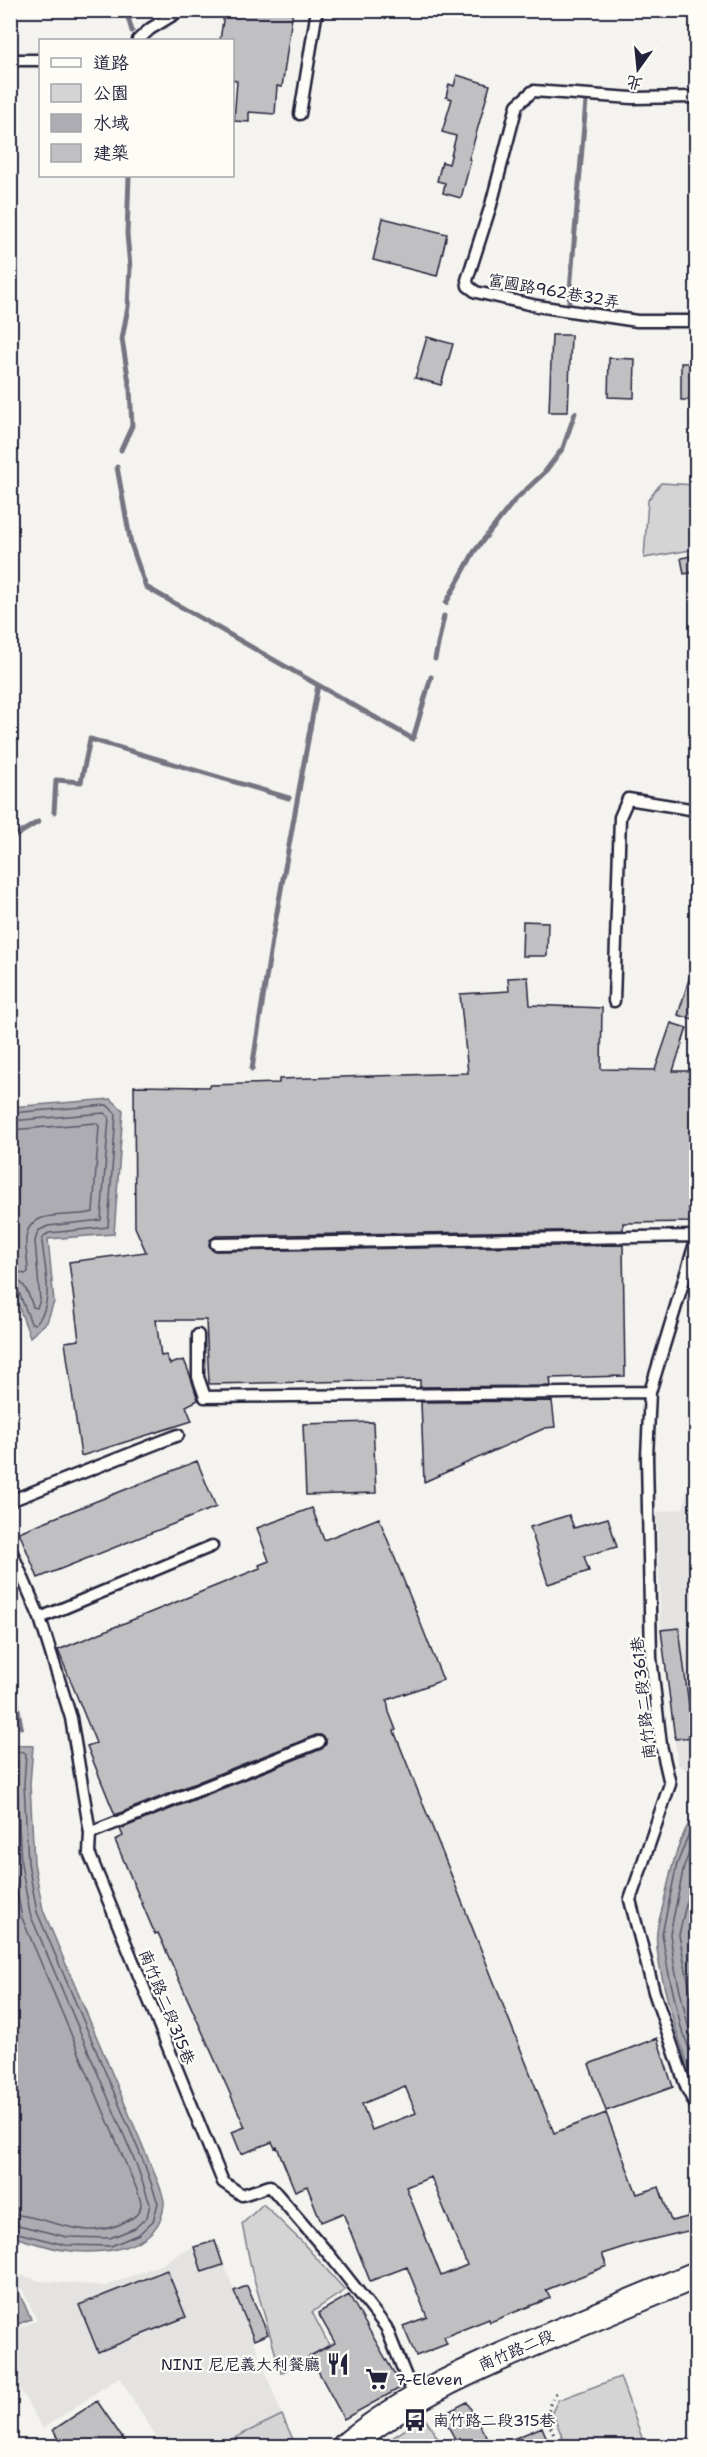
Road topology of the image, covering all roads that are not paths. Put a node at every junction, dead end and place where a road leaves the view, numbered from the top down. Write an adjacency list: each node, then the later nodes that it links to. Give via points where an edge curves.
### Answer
1 (181, 10): 3 (lane)
2 (317, 10): 7 (lane)
3 (139, 39)
4 (10, 60): 5 (lane)
5 (39, 60)
6 (696, 97): 8 (lane, 富國路962巷32弄, via 632,98 533,91 528,94 517,105 467,280 476,292 537,306 637,321)
7 (300, 114)
8 (696, 321)
9 (696, 810): 10 (lane, via 628,799 620,818)
10 (614, 1001)
11 (696, 1238): 12 (lane); 14 (lane, 南竹路二段361巷)
12 (216, 1244)
13 (198, 1335): 14 (lane, via 198,1377 206,1396)
14 (650, 1392): 22 (lane, 南竹路二段361巷, via 647,1457 651,1658 661,1745 670,1784 630,1900 654,1992)
15 (178, 1435): 16 (lane)
16 (10, 1501)
17 (212, 1546): 19 (lane)
18 (10, 1548): 19 (lane)
19 (40, 1618): 21 (lane, via 71,1718)
20 (319, 1742): 21 (lane)
21 (90, 1833): 24 (lane, 南竹路二段315巷, via 89,1853 223,2182 242,2194 270,2186 386,2327)
22 (696, 2106)
23 (696, 2275): 24 (street, 南竹路二段, via 471,2369)
24 (415, 2400): 25 (street, 南竹路二段)
25 (346, 2446)

